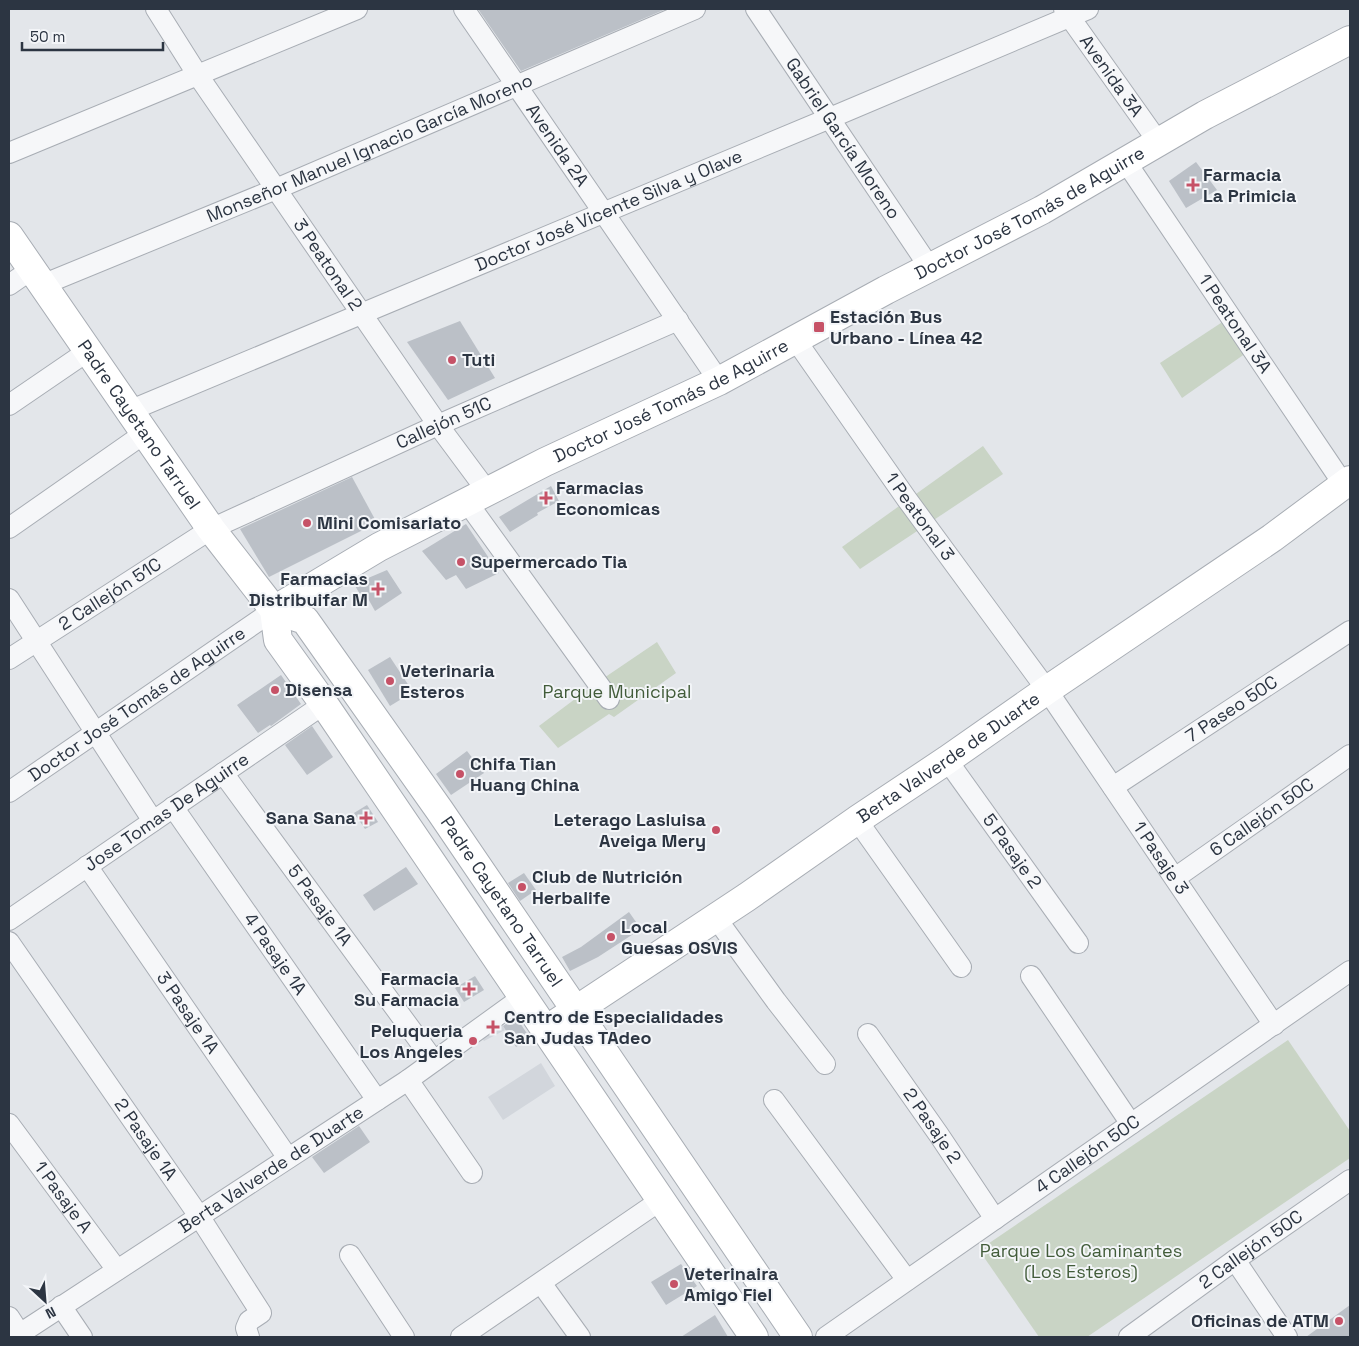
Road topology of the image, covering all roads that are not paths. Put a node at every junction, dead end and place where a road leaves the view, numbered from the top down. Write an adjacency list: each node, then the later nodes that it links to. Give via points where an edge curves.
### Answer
1 (156, 9): 8 (street, 3 Peatonal 2)
2 (356, 9): 8 (street)
3 (464, 9): 9 (street, Avenida 2A)
4 (695, 9): 9 (street, Monseñor Manuel Ignacio García Moreno)
5 (756, 9): 10 (street, Gabriel García Moreno)
6 (1074, 11): 10 (street, Doctor José Vicente Silva y Olave); 11 (street, Avenida 3A)
7 (1350, 40): 11 (street, Doctor José Tomás de Aguirre, via 1205,115)
8 (197, 74): 12 (street); 14 (street, 3 Peatonal 2)
9 (516, 85): 14 (street, Monseñor Manuel Ignacio García Moreno); 15 (street, Avenida 2A)
10 (830, 118): 15 (street, Doctor José Vicente Silva y Olave); 17 (street, Gabriel García Moreno)
11 (1159, 143): 13 (street, Doctor José Tomás de Aguirre)
12 (9, 153)
13 (1126, 162): 17 (street, Doctor José Tomás de Aguirre); 29 (street, 1 Peatonal 3A)
14 (276, 189): 18 (street, Monseñor Manuel Ignacio García Moreno); 20 (street, 3 Peatonal 2)
15 (603, 212): 20 (street, Doctor José Vicente Silva y Olave); 21 (street, Avenida 2A)
16 (9, 236): 18 (street, Padre Cayetano Tarruel)
17 (930, 268): 22 (street, Doctor José Tomás de Aguirre)
18 (37, 277): 19 (street, Monseñor Manuel Ignacio García Moreno); 23 (street, Padre Cayetano Tarruel)
19 (9, 285)
20 (361, 313): 26 (street, Doctor José Vicente Silva y Olave); 27 (street, 3 Peatonal 2)
21 (678, 320): 24 (street, Avenida 2A); 27 (street, Callejón 51C)
22 (797, 339): 24 (street, Doctor José Tomás de Aguirre); 38 (street, 1 Peatonal 3, via 906,498)
23 (88, 351): 25 (street); 26 (street, Padre Cayetano Tarruel)
24 (719, 381): 30 (street, Doctor José Tomás de Aguirre)
25 (9, 405)
26 (129, 411): 28 (street, Padre Cayetano Tarruel)
27 (438, 425): 30 (street, 3 Peatonal 2); 32 (street, Callejón 51C)
28 (145, 433): 31 (street); 32 (street, Padre Cayetano Tarruel)
29 (1347, 483): 38 (street, Berta Valverde de Duarte, via 1272,538)
30 (477, 497): 34 (street, Doctor José Tomás de Aguirre, via 379,547); 39 (street, 3 Peatonal 2)
31 (9, 528)
32 (211, 529): 34 (street, Padre Cayetano Tarruel); 36 (street, 2 Callejón 51C)
33 (9, 599): 36 (street)
34 (274, 610): 40 (street, Padre Cayetano Tarruel, via 278,640); 41 (street, Doctor José Tomás de Aguirre); 60 (street, Padre Cayetano Tarruel, via 305,620)
35 (1350, 631): 45 (street, 7 Paseo 50C)
36 (35, 641): 37 (street, 2 Callejón 51C); 41 (street)
37 (9, 659)
38 (1047, 690): 43 (street, Berta Valverde de Duarte); 45 (street, 1 Pasaje 3)
39 (609, 700)
40 (324, 704): 44 (street, Jose Tomas De Aguirre); 59 (street, Padre Cayetano Tarruel)
41 (96, 733): 46 (street, Doctor José Tomás de Aguirre); 49 (street)
42 (1350, 755): 51 (street, 6 Callejón 50C)
43 (947, 760): 48 (street, Berta Valverde de Duarte); 55 (street, 5 Pasaje 2)
44 (223, 773): 47 (street, Jose Tomas De Aguirre); 64 (street, 5 Pasaje 1A)
45 (1113, 787): 51 (street, 1 Pasaje 3)
46 (9, 792)
47 (173, 807): 49 (street, Jose Tomas De Aguirre); 67 (street, 4 Pasaje 1A)
48 (857, 820): 52 (street, Berta Valverde de Duarte); 56 (street)
49 (153, 821): 50 (street, Jose Tomas De Aguirre)
50 (87, 866): 53 (street, Jose Tomas De Aguirre); 71 (street, 3 Pasaje 1A)
51 (1174, 878): 61 (street, 1 Pasaje 3)
52 (716, 918): 60 (street, Berta Valverde de Duarte); 65 (street)
53 (9, 920)
54 (9, 942): 75 (street, 2 Pasaje 1A)
55 (1078, 943)
56 (961, 967)
57 (1350, 972): 61 (street, 4 Callejón 50C)
58 (1031, 976): 70 (street)
59 (523, 996): 62 (street, Padre Cayetano Tarruel); 64 (street, Berta Valverde de Duarte)
60 (576, 1012): 62 (street, Berta Valverde de Duarte); 90 (street, Padre Cayetano Tarruel)
61 (1274, 1025): 70 (street, 4 Callejón 50C)
62 (546, 1030): 74 (street, Padre Cayetano Tarruel)
63 (868, 1034): 76 (street, 2 Pasaje 2)
64 (434, 1061): 66 (street, Berta Valverde de Duarte)
65 (825, 1064)
66 (408, 1080): 67 (street, Berta Valverde de Duarte); 72 (street)
67 (377, 1100): 71 (street, Berta Valverde de Duarte)
68 (774, 1100): 80 (street)
69 (9, 1124): 79 (street, 1 Pasaje A)
70 (1131, 1124): 76 (street, 4 Callejón 50C)
71 (288, 1158): 75 (street, Berta Valverde de Duarte)
72 (472, 1173)
73 (1350, 1180): 78 (street, 2 Callejón 50C)
74 (661, 1200): 81 (street); 89 (street, Padre Cayetano Tarruel)
75 (199, 1216): 79 (street, Berta Valverde de Duarte); 85 (street, 2 Pasaje 1A, via 261,1312 249,1321 246,1328)
76 (995, 1219): 80 (street, 4 Callejón 50C)
77 (350, 1255): 86 (street)
78 (1235, 1260): 92 (street, 2 Callejón 50C); 93 (street)
79 (117, 1270): 82 (street, Berta Valverde de Duarte)
80 (907, 1280): 91 (street, 4 Callejón 50C)
81 (541, 1283): 87 (street); 88 (street)
82 (62, 1306): 83 (street, Berta Valverde de Duarte); 84 (street)
83 (14, 1329)
84 (82, 1337)
85 (249, 1337)
86 (404, 1337)
87 (461, 1337)
88 (580, 1337)
89 (754, 1337)
90 (798, 1337)
91 (826, 1337)
92 (1129, 1337)
93 (1287, 1337)

